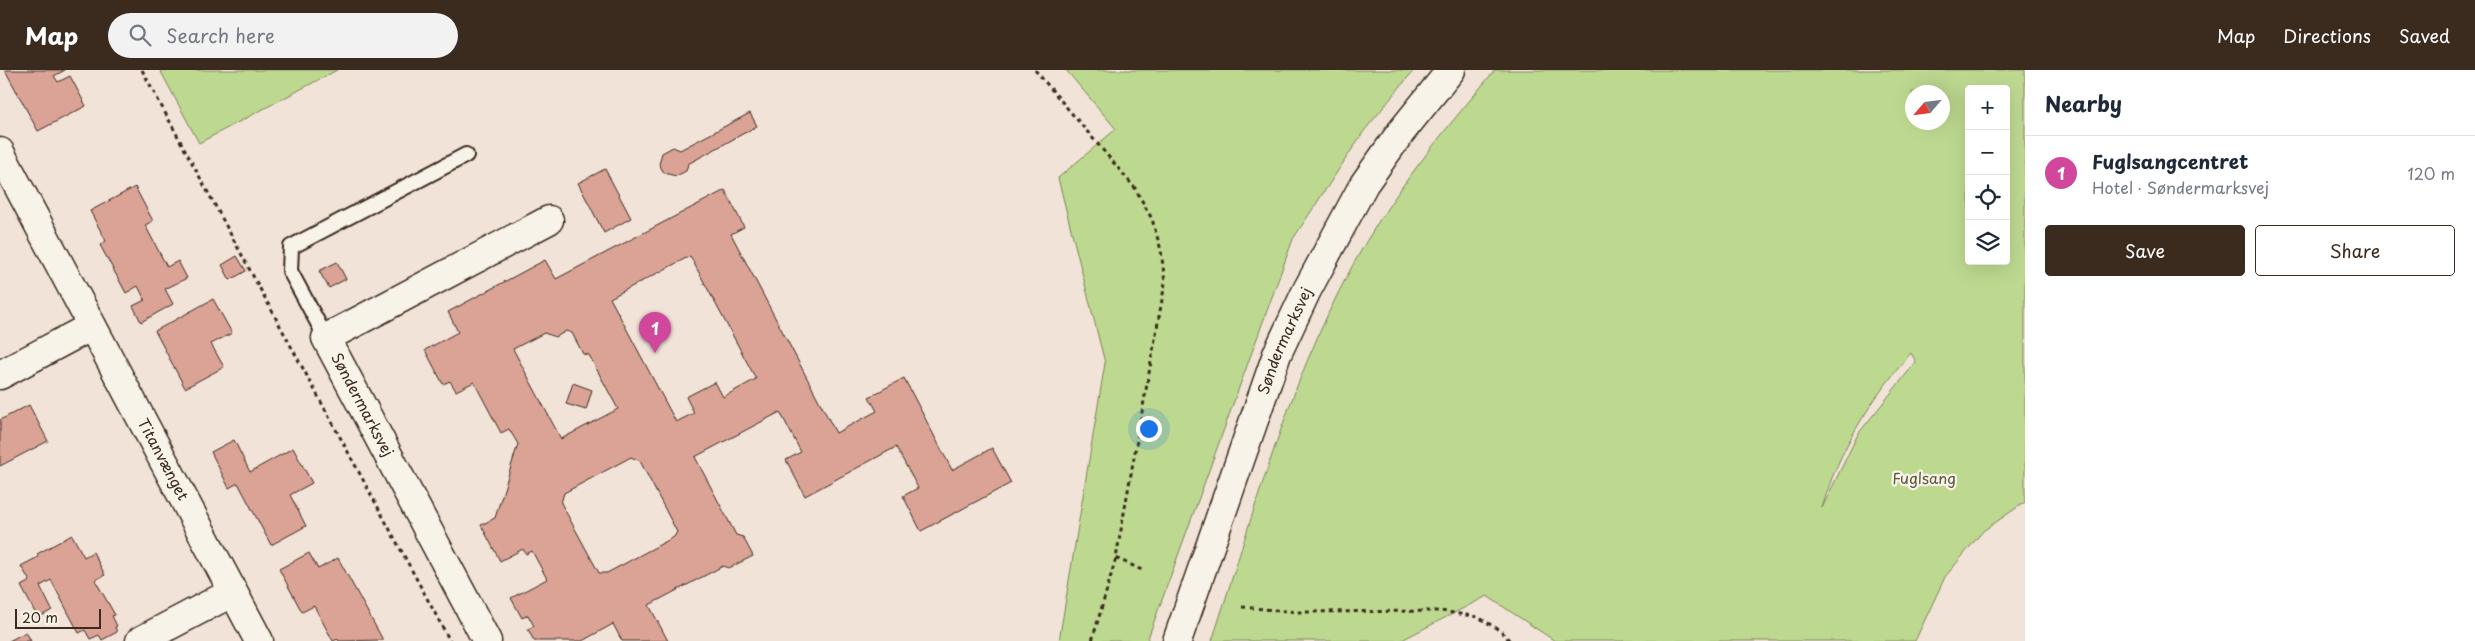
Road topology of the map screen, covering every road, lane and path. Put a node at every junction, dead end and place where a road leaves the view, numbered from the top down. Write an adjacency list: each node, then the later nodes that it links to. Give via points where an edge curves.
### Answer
1 (142, 70): 16 (path)
2 (1035, 70): 10 (path, via 1135,188 1152,219 1161,250 1165,283)
3 (1451, 70): 19 (street, Søndermarksvej, via 1364,184 1307,290 1277,354)
4 (0, 152): 7 (street, Titanvænget)
5 (466, 155): 8 (lane, via 291,247 290,271)
6 (549, 220): 8 (street, Søndermarksvej)
7 (92, 326): 9 (street); 12 (street, Titanvænget)
8 (326, 338): 17 (street, Søndermarksvej)
9 (0, 375)
10 (1116, 558): 11 (path); 18 (path)
11 (1142, 570)
12 (233, 592): 14 (street); 15 (street, Titanvænget)
13 (1242, 606): 20 (path, via 1297,612 1441,611 1478,617 1501,631)
14 (140, 641)
15 (259, 641)
16 (450, 641)
17 (487, 641)
18 (1092, 641)
19 (1177, 641)
20 (1510, 641)

